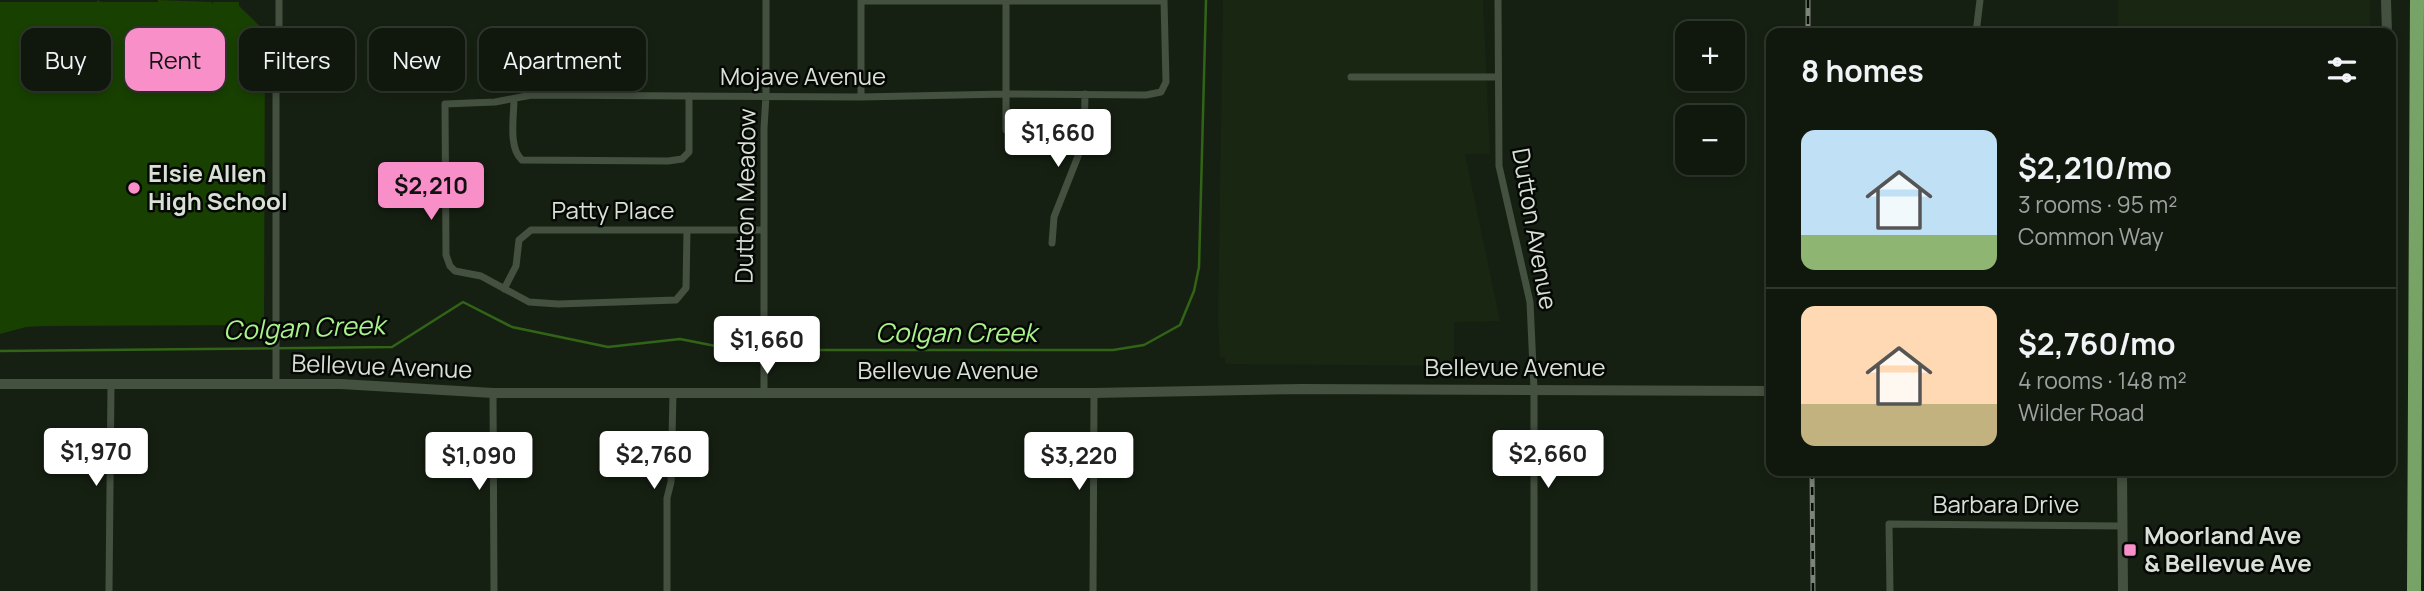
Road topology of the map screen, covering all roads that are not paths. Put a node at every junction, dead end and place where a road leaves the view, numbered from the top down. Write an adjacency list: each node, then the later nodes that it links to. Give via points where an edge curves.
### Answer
1 (279, 0): 27 (street)
2 (766, 0): 17 (street, Dutton Meadow)
3 (1164, 0): 9 (street); 15 (street, Mojave Avenue, via 1166,82 1161,92)
4 (1498, 0): 13 (street, Dutton Avenue)
5 (1980, 0): 10 (street)
6 (2386, 0): 11 (street)
7 (2417, 0): 43 (highway)
8 (861, 1): 9 (street); 18 (street)
9 (1006, 1): 14 (street)
10 (1977, 28)
11 (2386, 28)
12 (1351, 77): 13 (street)
13 (1497, 77): 28 (street, Dutton Avenue, via 1499,166 1530,302)
14 (1006, 94): 15 (street, Mojave Avenue); 18 (street, Mojave Avenue); 20 (street)
15 (1085, 94): 23 (street, via 1084,141 1054,217)
16 (689, 96): 17 (street, Mojave Avenue); 19 (street, Mojave Avenue, via 533,95); 19 (street, via 689,152 668,161 522,160 515,148)
17 (766, 96): 18 (street, Mojave Avenue); 22 (street, Dutton Meadow)
18 (861, 97)
19 (514, 99): 24 (street, Mojave Avenue, via 445,104 447,261 455,271 481,276)
20 (1006, 130)
21 (687, 230): 22 (street, Patty Place); 24 (street, Patty Place, via 531,230 519,240 516,266); 24 (street, via 686,288 676,300 542,304)
22 (764, 230): 30 (street, Dutton Meadow)
23 (1052, 243)
24 (504, 289)
25 (0, 384): 26 (street, Bellevue Avenue)
26 (111, 384): 27 (street, Bellevue Avenue); 36 (street)
27 (276, 384): 31 (street, Bellevue Avenue)
28 (1534, 388): 29 (street, Bellevue Avenue); 33 (street, Bellevue Avenue); 40 (street, Dutton Avenue)
29 (1766, 391)
30 (764, 392): 32 (street, Bellevue Avenue); 33 (street, Bellevue Avenue)
31 (492, 393): 32 (street, Bellevue Avenue); 37 (street)
32 (673, 393): 38 (street)
33 (1094, 393): 39 (street)
34 (2122, 476): 35 (street)
35 (2123, 526): 41 (street, Barbara Drive, via 1889,524); 42 (street)
36 (109, 591)
37 (494, 591)
38 (667, 591)
39 (1093, 591)
40 (1534, 591)
41 (1890, 591)
42 (2123, 591)
43 (2414, 591)

